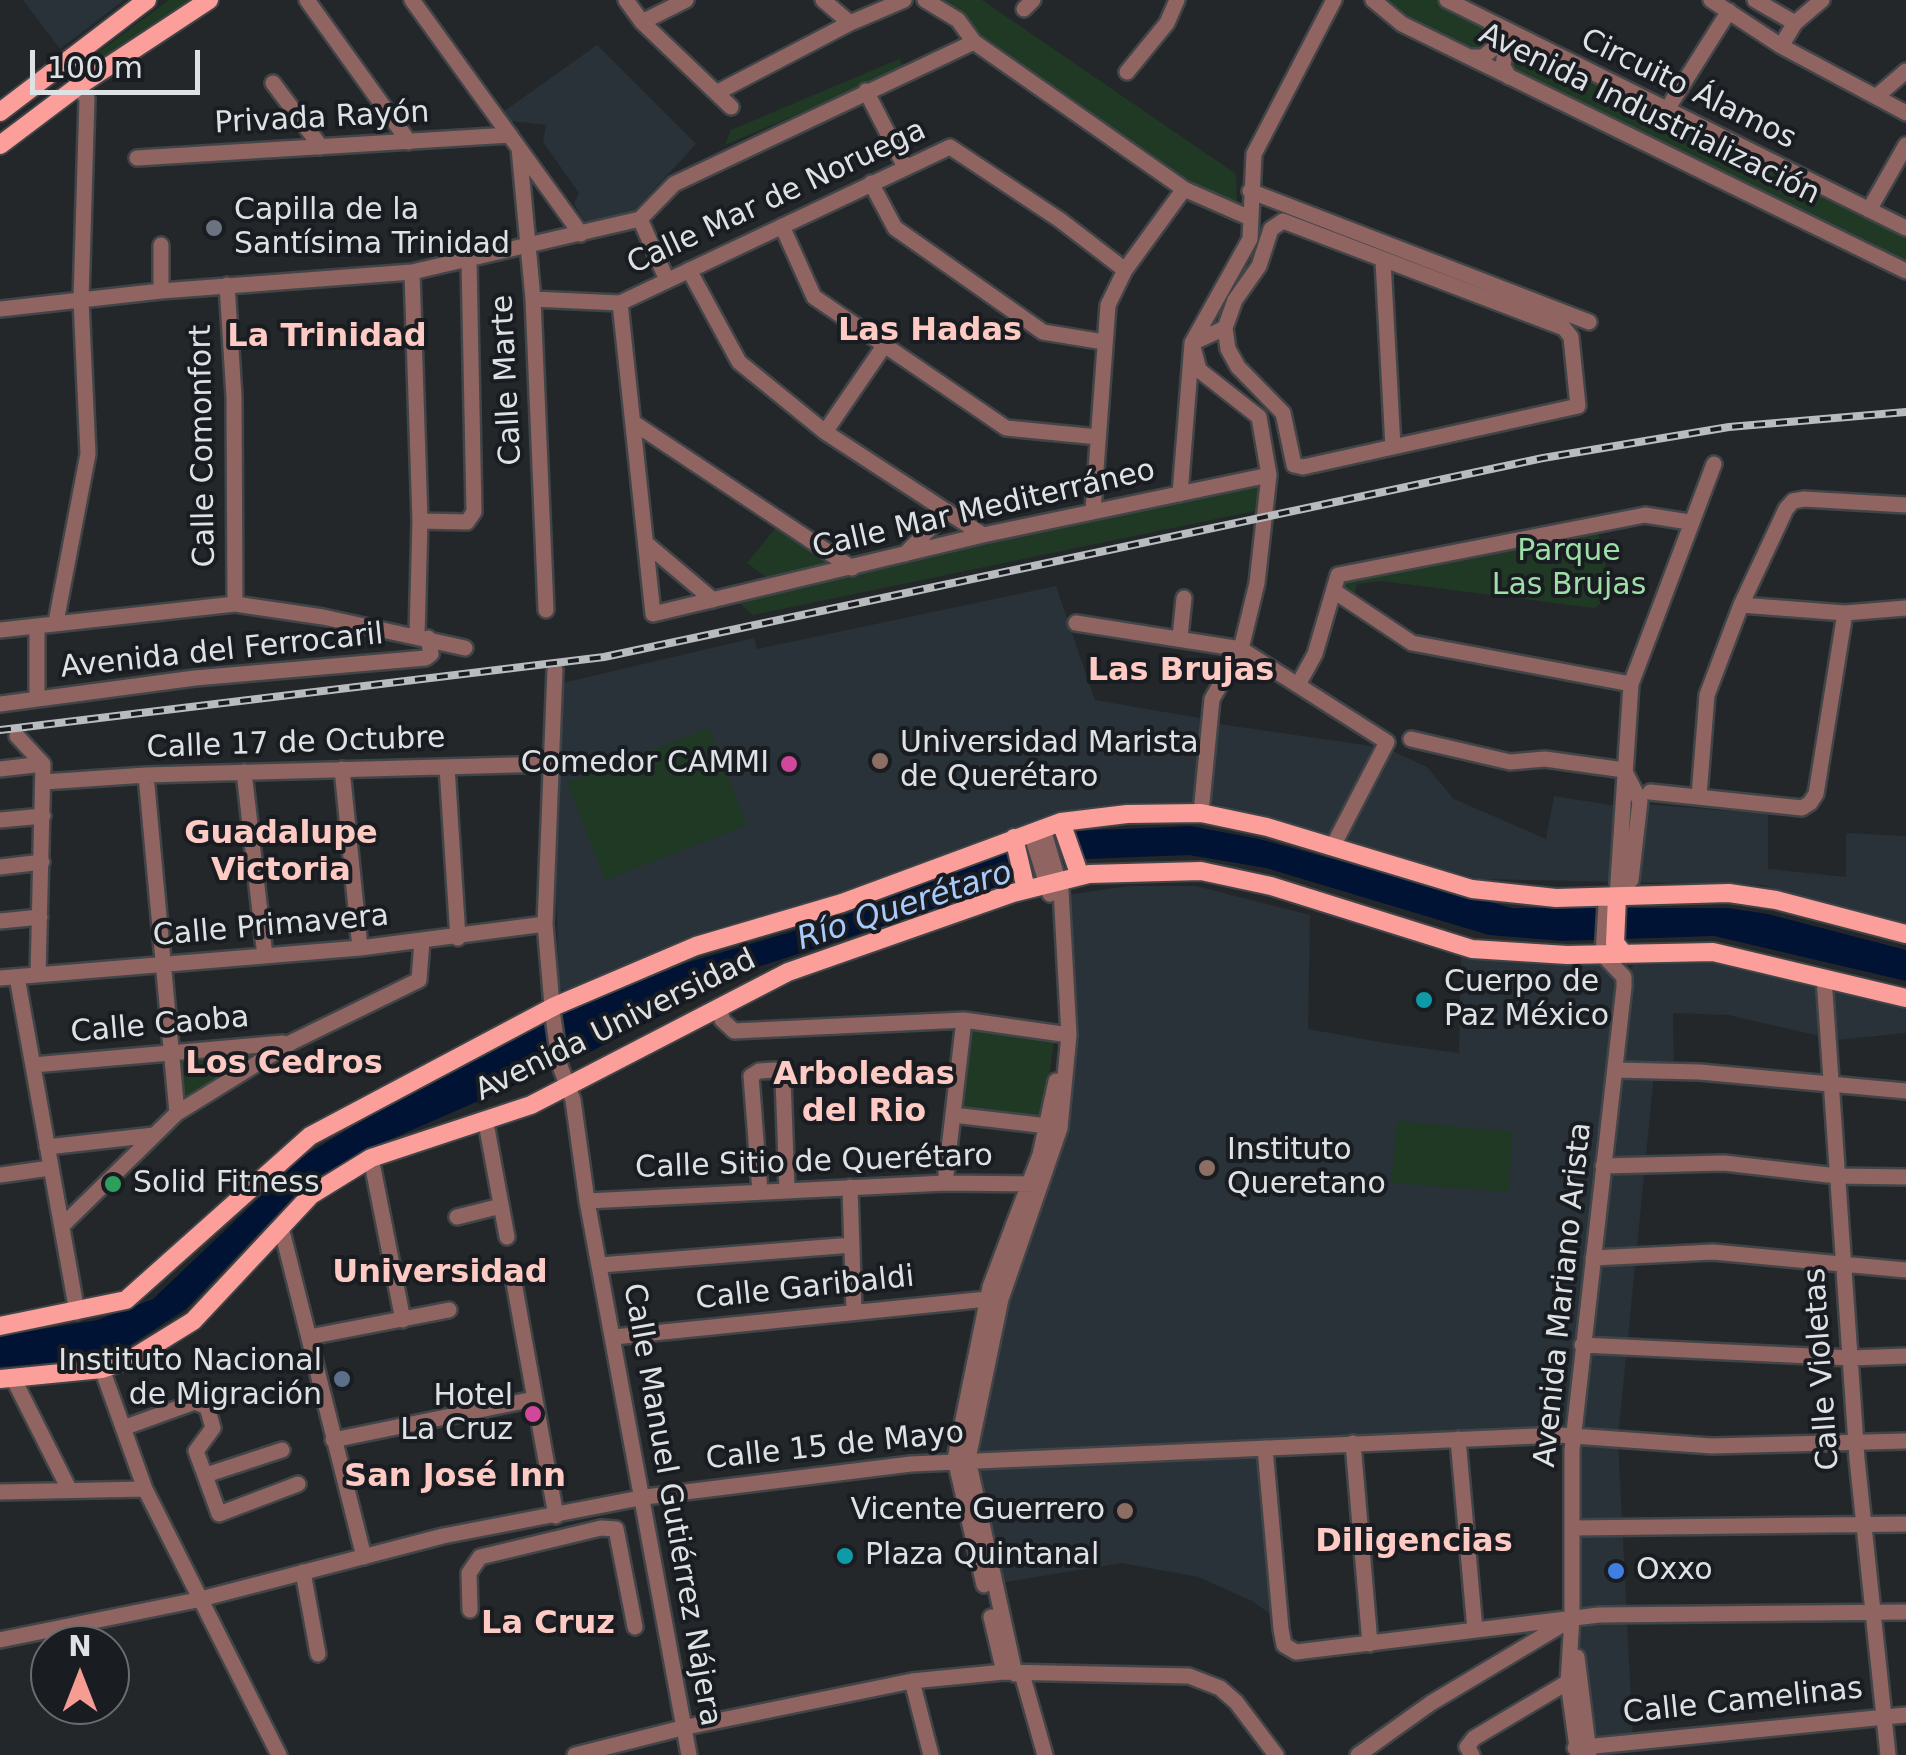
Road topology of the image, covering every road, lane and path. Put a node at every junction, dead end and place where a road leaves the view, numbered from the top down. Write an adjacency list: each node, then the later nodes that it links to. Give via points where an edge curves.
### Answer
1 (147, 0): 37 (main road)
2 (209, 0): 31 (main road)
3 (306, 0): 39 (street)
4 (412, 0): 40 (street)
5 (626, 0): 19 (street)
6 (686, 0): 19 (street)
7 (823, 0): 20 (street)
8 (869, 0): 20 (street)
9 (904, 0): 20 (street)
10 (925, 0): 23 (street, via 958,20)
11 (1177, 0): 28 (street)
12 (1334, 0): 48 (street, via 1254,154)
13 (1373, 0): 26 (street, Avenida Industrialización, via 1402,24)
14 (1447, 0): 21 (street, Circuito Álamos)
15 (1710, 0): 18 (street)
16 (1755, 0): 22 (street)
17 (1822, 0): 22 (street)
18 (1729, 11): 25 (street); 36 (street)
19 (642, 22): 33 (street)
20 (850, 23): 33 (street)
21 (1490, 23): 24 (street, Circuito Álamos); 26 (street, via 1494,47)
22 (1795, 23): 25 (street)
23 (974, 42): 32 (street); 47 (street)
24 (1528, 42): 29 (street, via 1505,52); 36 (street, Circuito Álamos)
25 (1781, 46): 34 (street)
26 (1470, 57): 29 (street, Avenida Industrialización)
27 (1906, 71): 34 (street)
28 (1127, 72)
29 (1509, 77): 61 (street, Avenida Industrialización)
30 (273, 83): 43 (street)
31 (76, 87): 41 (main road); 67 (street, via 87,98)
32 (866, 91): 45 (street); 51 (street, via 674,184)
33 (718, 92): 35 (street)
34 (1877, 96): 38 (street)
35 (732, 107)
36 (1666, 111): 49 (street, Circuito Álamos)
37 (0, 112)
38 (1906, 113)
39 (409, 142): 40 (street, Privada Rayón); 43 (street, Privada Rayón)
40 (515, 142): 54 (street); 56 (street, Calle Marte)
41 (0, 145)
42 (1906, 145): 49 (street)
43 (322, 147): 44 (street, Privada Rayón)
44 (138, 158)
45 (905, 167): 46 (street, Calle Mar de Noruega); 60 (street, Calle Mar de Noruega, via 950,147 963,152)
46 (871, 183): 52 (street, Calle Mar de Noruega); 72 (street, via 894,228 1042,332)
47 (1184, 189): 50 (street); 60 (street)
48 (1250, 192): 50 (street); 70 (street)
49 (1869, 210): 53 (street, Circuito Álamos)
50 (1250, 218): 73 (street, via 1243,256)
51 (640, 219): 54 (street); 63 (street)
52 (782, 226): 59 (street, Calle Mar de Noruega); 74 (street, via 814,297)
53 (1906, 228)
54 (580, 234): 56 (street)
55 (161, 245): 65 (street)
56 (528, 248): 57 (street); 66 (street, Calle Marte)
57 (470, 260): 62 (street); 87 (street, via 474,512 467,522)
58 (1383, 262): 71 (street, via 1298,224 1276,224); 80 (street); 80 (street, via 1570,331 1579,400 1574,410)
59 (689, 270): 63 (street, Calle Mar de Noruega); 78 (street, via 739,362)
60 (1125, 270): 72 (street, via 1108,305)
61 (1906, 271)
62 (412, 272): 64 (street); 87 (street)
63 (668, 280): 68 (street, Calle Mar de Noruega)
64 (226, 286): 65 (street); 96 (street, Calle Comonfort)
65 (161, 291): 67 (street)
66 (533, 299): 68 (street, Calle Mar de Noruega); 99 (street, Calle Marte)
67 (81, 300): 69 (street); 101 (street, via 88,454)
68 (620, 302): 77 (street, Calle Mar Mediterráneo)
69 (0, 310)
70 (1589, 322)
71 (1225, 328): 73 (street); 75 (street)
72 (1104, 342): 79 (street)
73 (1192, 343): 76 (street); 83 (street)
74 (884, 346): 78 (street); 79 (street, via 1006,428)
75 (1227, 346): 76 (street); 80 (street, via 1242,372 1282,412 1294,464)
76 (1196, 362): 82 (street, via 1259,416)
77 (634, 423): 90 (street, Calle Mar Mediterráneo); 92 (street)
78 (826, 432): 85 (street)
79 (1098, 437): 86 (street)
80 (1394, 447)
81 (1714, 464): 88 (street)
82 (1269, 474): 83 (street, Calle Mar Mediterráneo); 108 (street)
83 (1180, 494): 86 (street, Calle Mar Mediterráneo)
84 (1906, 505): 97 (street, via 1792,501)
85 (947, 511): 89 (street); 91 (street)
86 (1093, 511): 89 (street, Calle Mar Mediterráneo)
87 (420, 521): 105 (street)
88 (1689, 522): 93 (street, via 1645,514 1353,569 1338,575); 111 (street)
89 (984, 536): 91 (street, Calle Mar Mediterráneo)
90 (648, 545): 95 (street); 95 (street, Calle Mar Mediterráneo, via 653,614)
91 (902, 556): 92 (street, Calle Mar Mediterráneo)
92 (852, 568): 95 (street, Calle Mar Mediterráneo)
93 (1334, 591): 110 (street); 111 (street, via 1412,643)
94 (1184, 598): 106 (street)
95 (713, 600)
96 (235, 604): 101 (street); 105 (street)
97 (1741, 605): 100 (street); 126 (street, via 1707,695)
98 (1906, 608): 100 (street)
99 (546, 610)
100 (1845, 614): 126 (street, via 1810,802 1802,808)
101 (56, 622): 103 (street)
102 (1076, 623): 106 (street)
103 (37, 626): 104 (street); 112 (street)
104 (0, 630)
105 (423, 637): 107 (street); 112 (street, Avenida del Ferrocaril, via 431,654 426,658)
106 (1180, 637): 108 (street)
107 (465, 648)
108 (1241, 648): 110 (street); 127 (street, via 1212,699)
109 (555, 670): 117 (street)
110 (1299, 682): 131 (street, via 1386,742)
111 (1631, 684): 121 (street)
112 (37, 699): 113 (street, Avenida del Ferrocaril)
113 (0, 704)
114 (18, 736): 116 (street)
115 (1411, 739): 121 (street, via 1510,762 1545,758)
116 (43, 764): 119 (street); 124 (street)
117 (551, 764): 118 (street, Calle 17 de Octubre); 139 (street)
118 (446, 767): 120 (street, Calle 17 de Octubre); 141 (street)
119 (0, 769)
120 (342, 770): 122 (street, Calle 17 de Octubre); 143 (street)
121 (1624, 770): 136 (street)
122 (244, 772): 123 (street, Calle 17 de Octubre); 145 (street)
123 (146, 775): 124 (street, Calle 17 de Octubre); 146 (street)
124 (44, 782): 128 (street)
125 (1650, 792): 126 (street)
126 (1699, 796)
127 (1201, 814): 130 (main road, Avenida Universidad, via 1126,814); 131 (main road, Avenida Universidad)
128 (43, 816): 129 (street); 132 (street)
129 (0, 820)
130 (1039, 835): 134 (main road); 134 (street); 135 (main road); 153 (main road, Avenida Universidad, via 696,946)
131 (1333, 846): 136 (main road, Avenida Universidad, via 1472,889)
132 (42, 862): 133 (street); 137 (street)
133 (0, 868)
134 (1061, 876): 135 (main road, Avenida Universidad); 144 (main road, Avenida Universidad, via 1201,871 1472,948); 155 (street)
135 (1026, 885): 152 (main road, Avenida Universidad, via 788,972)
136 (1608, 904): 140 (main road, Avenida Universidad, via 1730,893); 144 (main road)
137 (40, 917): 138 (street); 147 (street)
138 (0, 921)
139 (546, 924): 141 (street, Calle Primavera); 153 (street)
140 (1906, 934)
141 (458, 938): 142 (street, Calle Primavera)
142 (422, 941): 143 (street, Calle Primavera); 156 (street, via 419,980)
143 (360, 948): 145 (street, Calle Primavera)
144 (1617, 949): 148 (street, Avenida Mariano Arista); 148 (street); 150 (main road, Avenida Universidad, via 1713,952)
145 (264, 956): 146 (street, Calle Primavera)
146 (160, 965): 147 (street, Calle Primavera); 157 (street)
147 (38, 975): 149 (street, Calle Primavera)
148 (1624, 977): 159 (street, Avenida Mariano Arista)
149 (8, 978): 158 (street)
150 (1824, 978): 151 (main road, Avenida Universidad); 161 (street, Calle Violetas)
151 (1906, 998)
152 (720, 1006): 154 (street, via 722,1020 734,1031); 160 (main road, Avenida Universidad)
153 (554, 1012): 160 (street, Calle Manuel Gutiérrez Nájera, via 560,1066); 196 (main road, Avenida Universidad, via 310,1136 136,1294)
154 (964, 1020): 155 (street); 164 (street)
155 (1064, 1034): 166 (street); 178 (street, via 1060,1128)
156 (292, 1042): 157 (street, Calle Caoba); 163 (street)
157 (170, 1055): 158 (street, Calle Caoba); 163 (street)
158 (33, 1065): 168 (street)
159 (1616, 1070): 161 (street); 171 (street, Avenida Mariano Arista)
160 (570, 1084): 165 (main road, Avenida Universidad); 182 (street, Calle Manuel Gutiérrez Nájera)
161 (1829, 1086): 162 (street); 175 (street, Calle Violetas)
162 (1906, 1091)
163 (177, 1112): 167 (street)
164 (953, 1115): 166 (street); 177 (street)
165 (486, 1123): 169 (main road, Avenida Universidad); 183 (street)
166 (1048, 1126): 178 (street)
167 (154, 1135): 168 (street); 185 (street)
168 (47, 1147): 173 (street)
169 (372, 1158): 186 (main road, Avenida Universidad, via 324,1185); 198 (street)
170 (786, 1165): 172 (street); 172 (street, via 784,1078 775,1070 759,1071 752,1076); 179 (street)
171 (1604, 1166): 175 (street, via 1724,1163); 189 (street, Avenida Mariano Arista)
172 (758, 1167): 180 (street)
173 (50, 1168): 174 (street); 185 (street)
174 (0, 1175)
175 (1837, 1176): 176 (street); 191 (street, Calle Violetas)
176 (1906, 1177)
177 (946, 1182): 178 (street, Calle Sitio de Querétaro); 181 (street, Calle Sitio de Querétaro)
178 (1036, 1184): 194 (street)
179 (787, 1190): 180 (street, Calle Sitio de Querétaro); 181 (street, Calle Sitio de Querétaro)
180 (760, 1192): 182 (street, Calle Sitio de Querétaro)
181 (850, 1193): 188 (street)
182 (587, 1201): 190 (street, Calle Manuel Gutiérrez Nájera)
183 (501, 1206): 184 (street); 187 (street)
184 (457, 1217)
185 (62, 1226): 196 (street)
186 (281, 1227): 200 (street); 205 (main road, Avenida Universidad, via 194,1321)
187 (507, 1237)
188 (852, 1245): 190 (street, Calle Manuel Gutiérrez Nájera); 197 (street)
189 (1593, 1258): 191 (street, via 1712,1252); 202 (street, Avenida Mariano Arista)
190 (600, 1265): 201 (street, Calle Manuel Gutiérrez Nájera)
191 (1843, 1267): 192 (street); 204 (street, Calle Violetas)
192 (1906, 1270)
193 (513, 1277): 207 (street)
194 (995, 1298): 197 (street, Calle Garibaldi); 217 (street)
195 (449, 1310): 198 (street)
196 (77, 1312): 199 (main road, Avenida Universidad)
197 (854, 1312): 201 (street, Calle Garibaldi)
198 (403, 1320): 200 (street)
199 (0, 1326)
200 (309, 1337): 211 (street)
201 (614, 1337): 223 (street, Calle Manuel Gutiérrez Nájera)
202 (1582, 1345): 204 (street); 209 (street, Avenida Mariano Arista)
203 (1906, 1356): 204 (street)
204 (1852, 1358): 214 (street, Calle Violetas)
205 (102, 1369): 206 (main road, Avenida Universidad); 208 (street)
206 (6, 1378): 220 (street)
207 (534, 1399): 211 (street); 224 (street)
208 (122, 1428): 218 (street, via 202,1403 213,1428 196,1446); 221 (street)
209 (1572, 1435): 210 (street, Calle 15 de Mayo); 214 (street, Calle 15 de Mayo, via 1712,1446); 228 (street, Avenida Mariano Arista)
210 (1458, 1439): 213 (street, Calle 15 de Mayo); 238 (street)
211 (333, 1440): 230 (street)
212 (1906, 1441): 214 (street, Calle 15 de Mayo)
213 (1354, 1443): 215 (street, Calle 15 de Mayo); 240 (street)
214 (1857, 1445): 225 (street, Calle Violetas)
215 (1265, 1448): 217 (street, Calle 15 de Mayo); 240 (street, via 1288,1649 1306,1653)
216 (282, 1450): 218 (street)
217 (962, 1459): 223 (street, Calle 15 de Mayo); 242 (street)
218 (206, 1475): 219 (street, via 219,1514)
219 (298, 1484)
220 (69, 1489): 221 (street); 222 (street)
221 (144, 1489): 232 (street)
222 (0, 1492)
223 (645, 1497): 224 (street, Calle 15 de Mayo); 247 (street, Calle Manuel Gutiérrez Nájera)
224 (556, 1516): 227 (street, Calle 15 de Mayo)
225 (1863, 1524): 226 (street); 228 (street); 234 (street, Calle Violetas)
226 (1906, 1524)
227 (506, 1526): 229 (street); 230 (street, Calle 15 de Mayo)
228 (1573, 1528): 236 (street, Avenida Mariano Arista)
229 (512, 1548): 233 (street, via 471,1566); 237 (street, via 616,1530)
230 (364, 1557): 231 (street, Calle 15 de Mayo)
231 (303, 1572): 232 (street, Calle 15 de Mayo); 241 (street)
232 (197, 1600): 239 (street, Calle 15 de Mayo); 251 (street)
233 (470, 1610)
234 (1872, 1612): 235 (street); 236 (street); 246 (street, Calle Violetas)
235 (1906, 1612)
236 (1572, 1618): 238 (street); 244 (street); 249 (street); 256 (street)
237 (636, 1627)
238 (1475, 1630): 240 (street)
239 (0, 1640)
240 (1370, 1644)
241 (318, 1654)
242 (1014, 1673): 243 (street); 254 (street); 255 (street, via 1188,1676 1236,1702)
243 (912, 1681): 247 (street); 253 (street)
244 (1568, 1682): 249 (street); 257 (street, via 1474,1738 1467,1747)
245 (1906, 1715): 246 (street, Calle Camelinas)
246 (1883, 1716): 248 (street, Calle Camelinas); 259 (street, Calle Violetas)
247 (682, 1728): 250 (street); 252 (street, Calle Manuel Gutiérrez Nájera)
248 (1652, 1738): 249 (street, Calle Camelinas); 258 (street)
249 (1582, 1751)
250 (581, 1754)
251 (279, 1755)
252 (689, 1755)
253 (932, 1755)
254 (1045, 1755)
255 (1276, 1755)
256 (1358, 1755)
257 (1472, 1755)
258 (1657, 1755)
259 (1888, 1755)

